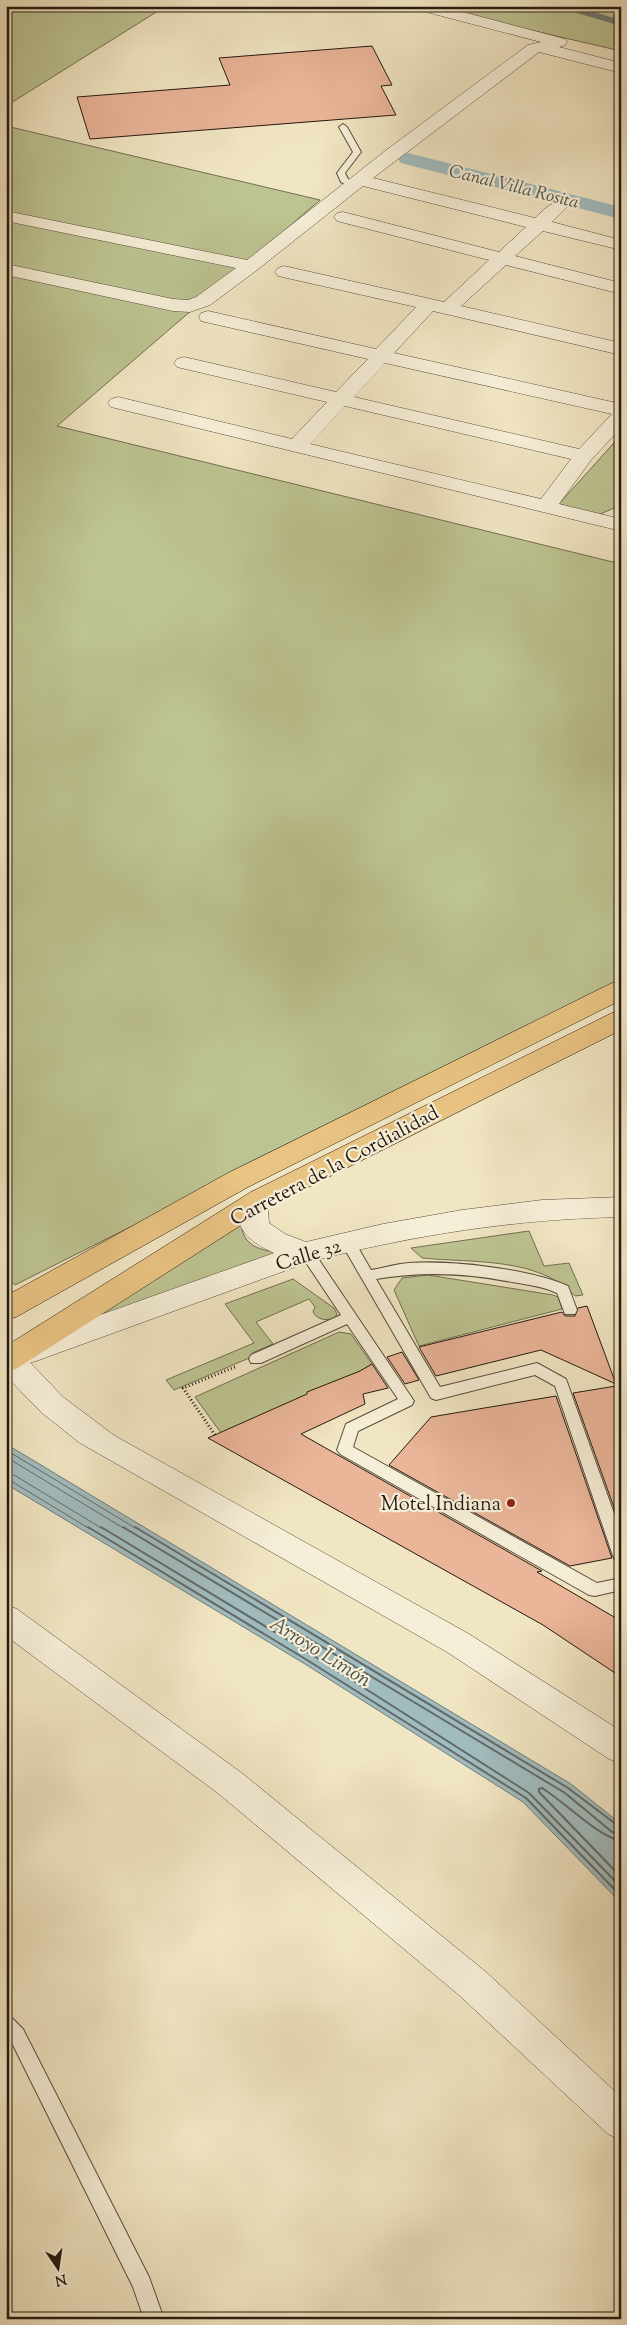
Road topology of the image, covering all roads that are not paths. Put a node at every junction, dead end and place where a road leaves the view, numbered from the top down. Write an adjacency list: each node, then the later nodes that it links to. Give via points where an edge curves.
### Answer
1 (421, 6): 2 (street)
2 (621, 60)
3 (621, 68): 5 (street, via 542,47 534,48)
4 (343, 127): 5 (lane, via 357,152 341,173 344,180)
5 (356, 183): 9 (street); 12 (street)
6 (558, 207): 9 (street)
7 (6, 216): 12 (street)
8 (343, 217): 11 (street)
9 (538, 224): 10 (street); 11 (street)
10 (621, 245)
11 (502, 258): 15 (street); 16 (street)
12 (251, 266): 13 (street, via 203,301 190,306 172,305)
13 (6, 269)
14 (284, 272): 16 (street)
15 (621, 289)
16 (439, 306): 18 (street); 19 (street)
17 (208, 317): 19 (street)
18 (621, 349)
19 (380, 356): 21 (street); 23 (street)
20 (184, 364): 21 (street)
21 (342, 400): 25 (street); 26 (street)
22 (118, 402): 25 (street)
23 (621, 410)
24 (621, 416): 26 (street)
25 (297, 446): 27 (street)
26 (584, 456): 27 (street)
27 (547, 506): 29 (street)
28 (621, 512): 29 (street)
29 (600, 520): 30 (street)
30 (621, 525)
31 (621, 989): 38 (highway, Carretera de la Cordialidad, via 238,1180)
32 (621, 1018): 33 (highway, Carretera de la Cordialidad)
33 (261, 1199): 36 (street, via 255,1206 254,1215 255,1224 261,1232 279,1244); 42 (highway, Carretera de la Cordialidad)
34 (621, 1207): 35 (street, Calle 32, via 530,1211)
35 (347, 1241): 36 (street, Calle 32); 37 (lane)
36 (306, 1252): 40 (lane); 42 (street, Calle 32)
37 (366, 1276): 39 (lane, via 409,1268 475,1270 548,1283 563,1290); 43 (lane, via 436,1394 537,1369 561,1383)
38 (6, 1309)
39 (570, 1310)
40 (350, 1317): 41 (lane); 44 (lane, via 407,1401 351,1428 345,1450 595,1590)
41 (256, 1358)
42 (7, 1360): 46 (street, via 30,1386 71,1422 104,1444 458,1643)
43 (621, 1556)
44 (621, 1584)
45 (6, 1618): 48 (street, via 230,1784 473,1984)
46 (621, 1749)
47 (6, 2024): 49 (lane, via 16,2035 142,2284)
48 (621, 2122)
49 (154, 2319)

